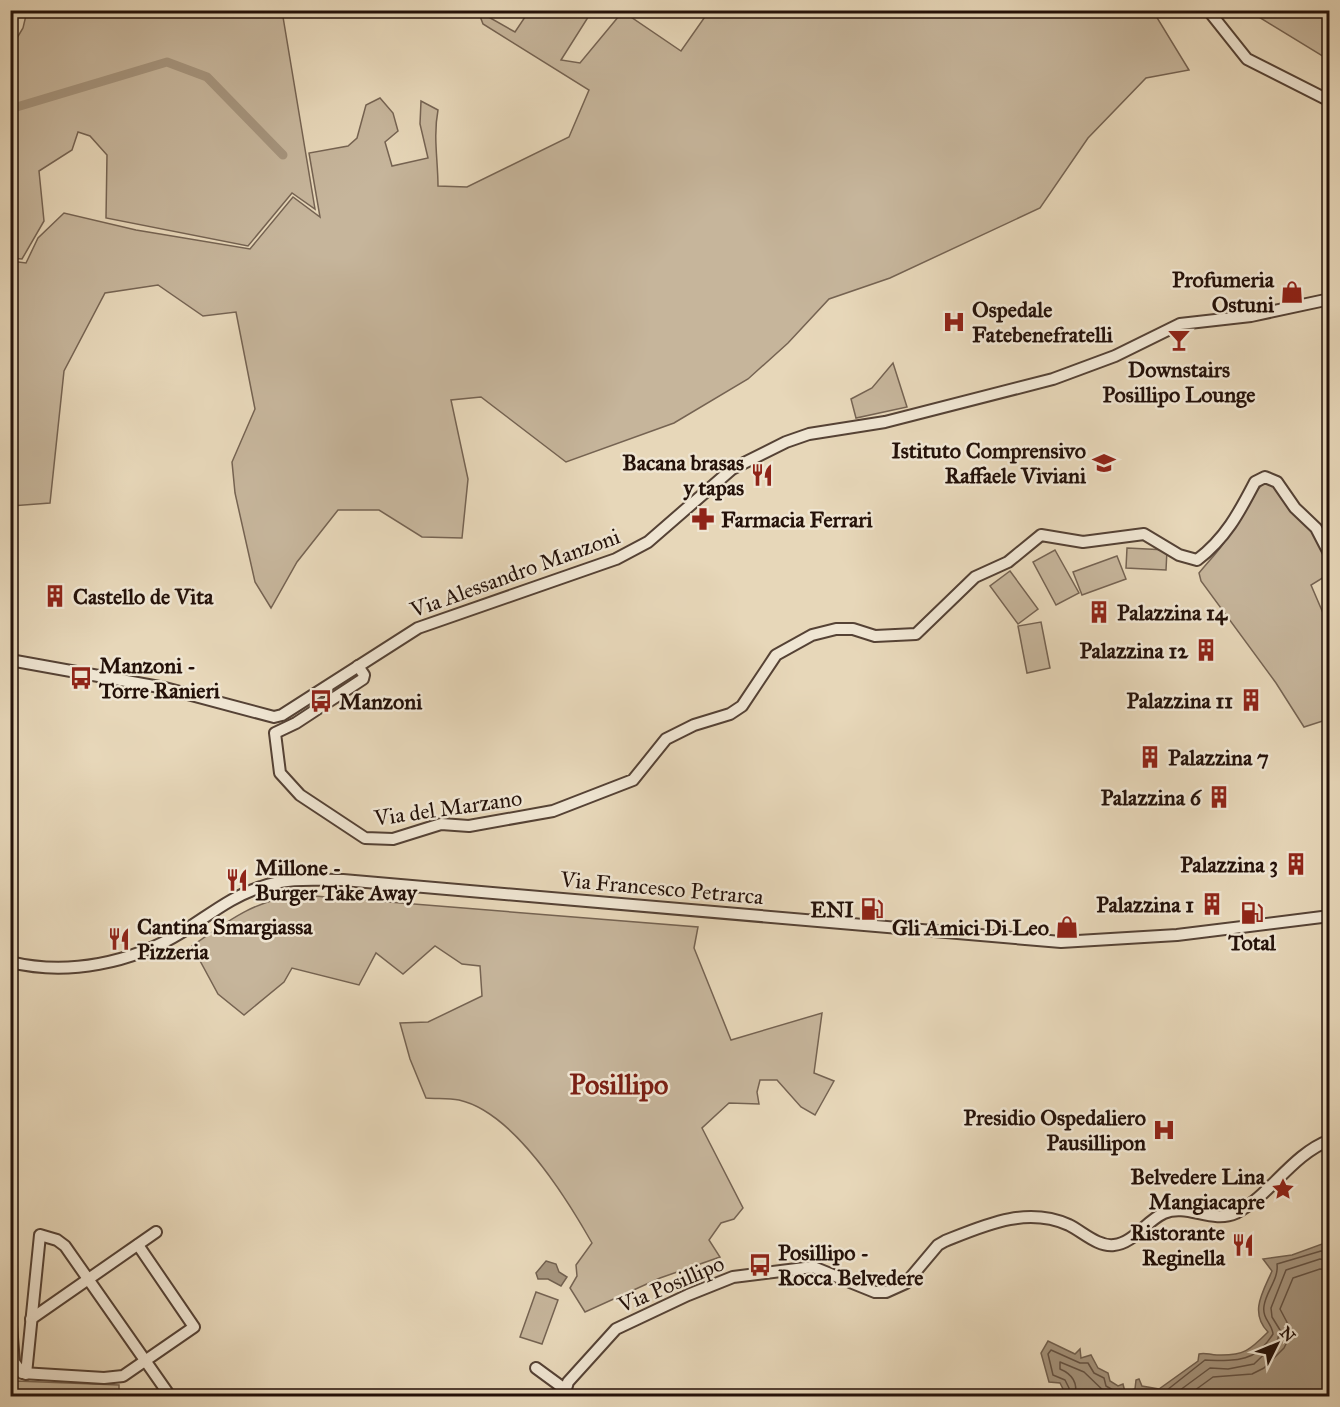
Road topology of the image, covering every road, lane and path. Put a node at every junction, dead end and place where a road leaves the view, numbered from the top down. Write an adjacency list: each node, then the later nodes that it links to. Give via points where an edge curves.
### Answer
1 (1208, 10): 2 (street, via 1247,59)
2 (1329, 101)
3 (1329, 299): 6 (street, Via Alessandro Manzoni, via 1251,316 1180,324 1115,356 1053,379 908,417 809,434 786,442 732,469 648,542 616,559 418,628)
4 (1329, 555): 6 (street, Via del Marzano, via 1316,528 1295,508 1277,482 1265,477 1255,482 1217,546 1197,560 1179,555 1144,534 1083,542 1041,536 1008,562 975,577 911,636 875,636 853,629 836,629 787,647 769,662 742,706 666,740 633,780 612,790 553,812 469,826 441,825 393,839 365,838 335,821 300,795 280,773 275,733 363,679)
5 (10, 660): 6 (street, Via Alessandro Manzoni, via 165,688 274,717 292,710)
6 (358, 666)
7 (1329, 916): 8 (street, Via Francesco Petrarca, via 1177,935 1060,942 343,880 291,879 238,896 159,945 109,962 67,967)
8 (10, 962)
9 (1329, 1140): 18 (street, Via Posillipo, via 1302,1156 1238,1212 1219,1218 1169,1211 1116,1245 1095,1240 1052,1219 1016,1217 938,1245 906,1283 886,1292 875,1292 813,1267 742,1275 616,1329 577,1372)
10 (156, 1232): 11 (street)
11 (138, 1245): 12 (street); 15 (street, via 194,1327)
12 (89, 1279): 14 (street); 14 (street, via 62,1243 40,1235); 15 (street)
13 (10, 1313): 17 (street, via 14,1362)
14 (31, 1319): 17 (street)
15 (146, 1362): 17 (street, via 128,1375 115,1378); 19 (street)
16 (536, 1368): 18 (street)
17 (26, 1374)
18 (565, 1393)
19 (170, 1396)

